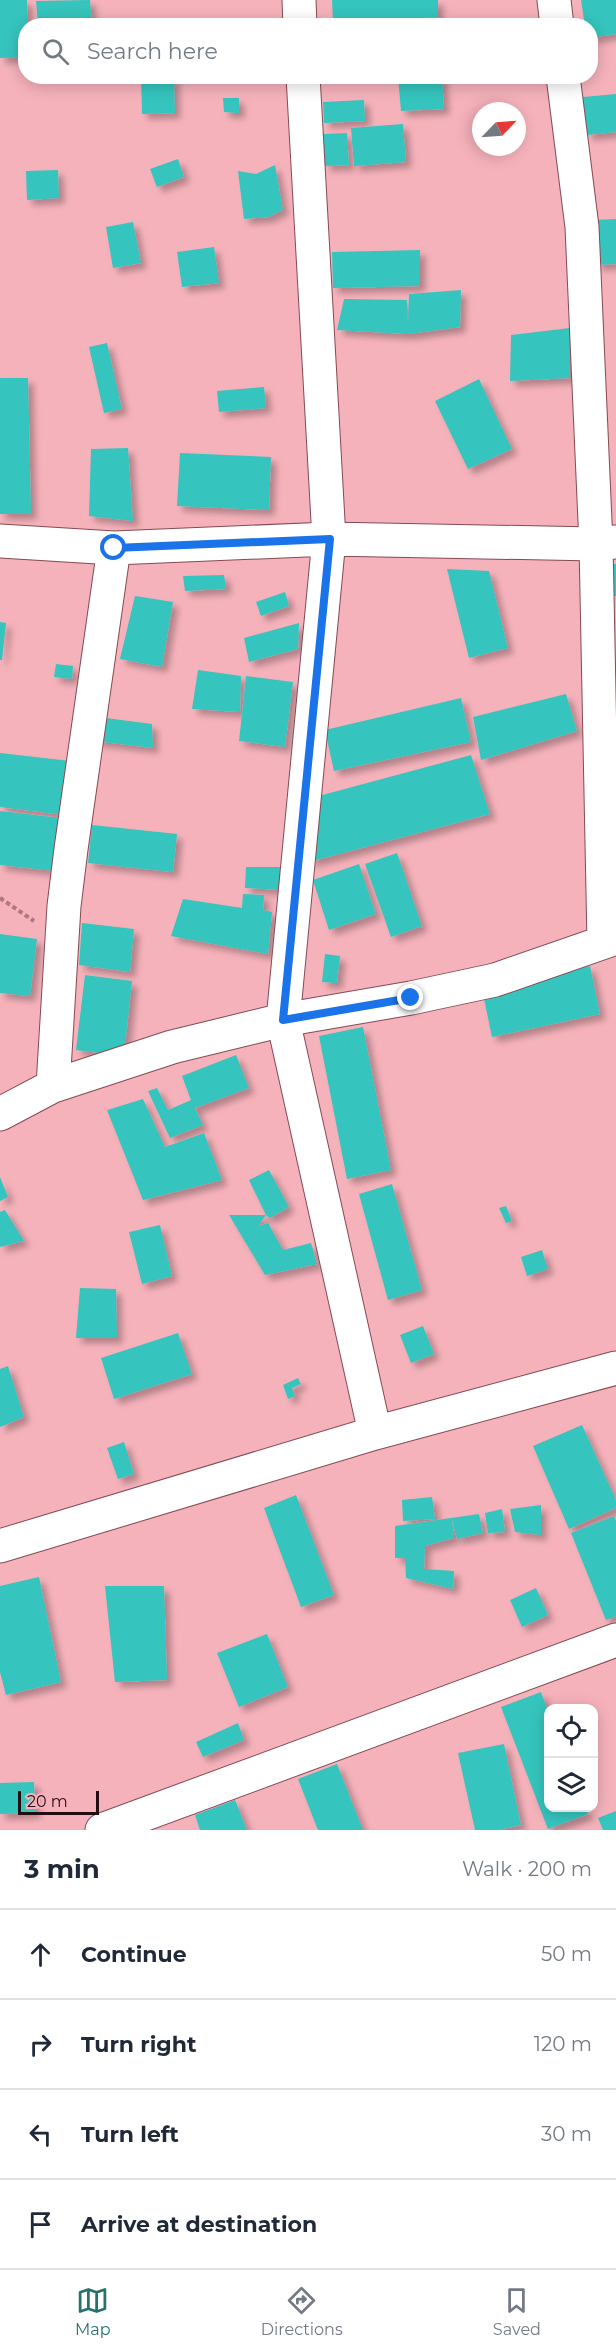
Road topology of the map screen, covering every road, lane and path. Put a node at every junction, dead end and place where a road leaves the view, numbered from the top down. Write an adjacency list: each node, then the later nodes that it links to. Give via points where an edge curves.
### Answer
1 (299, 0): 3 (street)
2 (554, 0): 4 (street)
3 (300, 18)
4 (556, 18)
5 (303, 84): 7 (street)
6 (564, 84): 9 (street, via 582,227)
7 (330, 539): 9 (street); 10 (street); 12 (street)
8 (0, 541): 10 (street)
9 (606, 543): 11 (street)
10 (114, 548): 13 (street, via 69,861)
11 (610, 940): 12 (street, via 495,980)
12 (283, 1020): 13 (street, via 172,1047); 16 (street)
13 (53, 1086): 14 (street)
14 (0, 1114)
15 (616, 1368): 16 (street)
16 (375, 1433): 17 (street)
17 (0, 1546)
18 (616, 1640): 19 (street)
19 (102, 1830)

